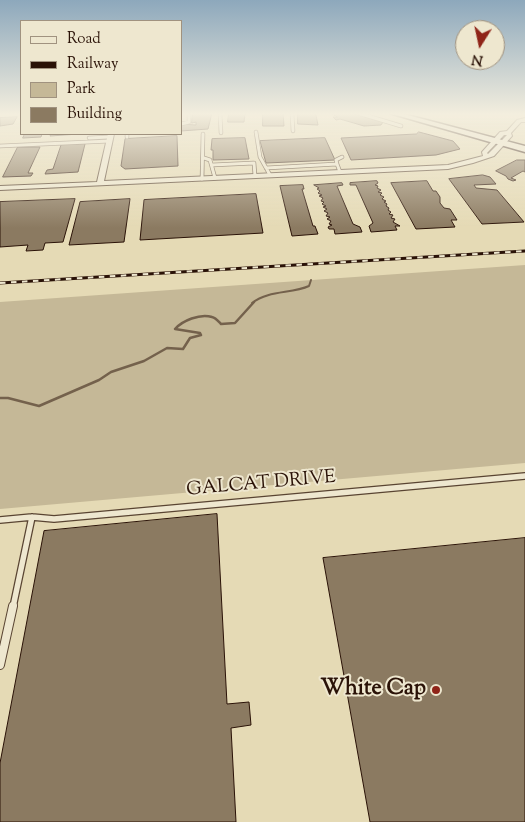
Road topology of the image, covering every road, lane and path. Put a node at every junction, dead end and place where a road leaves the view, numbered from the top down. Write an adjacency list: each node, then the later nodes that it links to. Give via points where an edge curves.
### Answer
1 (108, 151): 19 (street)
2 (204, 151): 7 (lane)
3 (259, 151): 5 (lane)
4 (494, 151): 13 (street, via 471,162 442,167)
5 (260, 157): 8 (lane, via 255,158); 12 (lane)
6 (342, 157): 9 (lane, via 336,160)
7 (204, 158): 10 (lane); 17 (lane)
8 (254, 163): 10 (lane); 16 (lane)
9 (337, 164): 11 (lane); 13 (lane)
10 (212, 165): 18 (lane)
11 (318, 165): 12 (lane); 14 (lane)
12 (266, 168): 15 (lane)
13 (340, 172): 14 (street)
14 (321, 173): 15 (street)
15 (270, 175): 16 (street)
16 (255, 176): 18 (street)
17 (202, 178): 18 (street); 19 (street)
18 (215, 178)
19 (100, 184): 20 (street)
20 (0, 188)
21 (525, 476): 22 (lane, GALCAT DRIVE, via 54,519)
22 (32, 518): 23 (lane, GALCAT DRIVE); 24 (lane)
23 (0, 520)
24 (0, 665)

